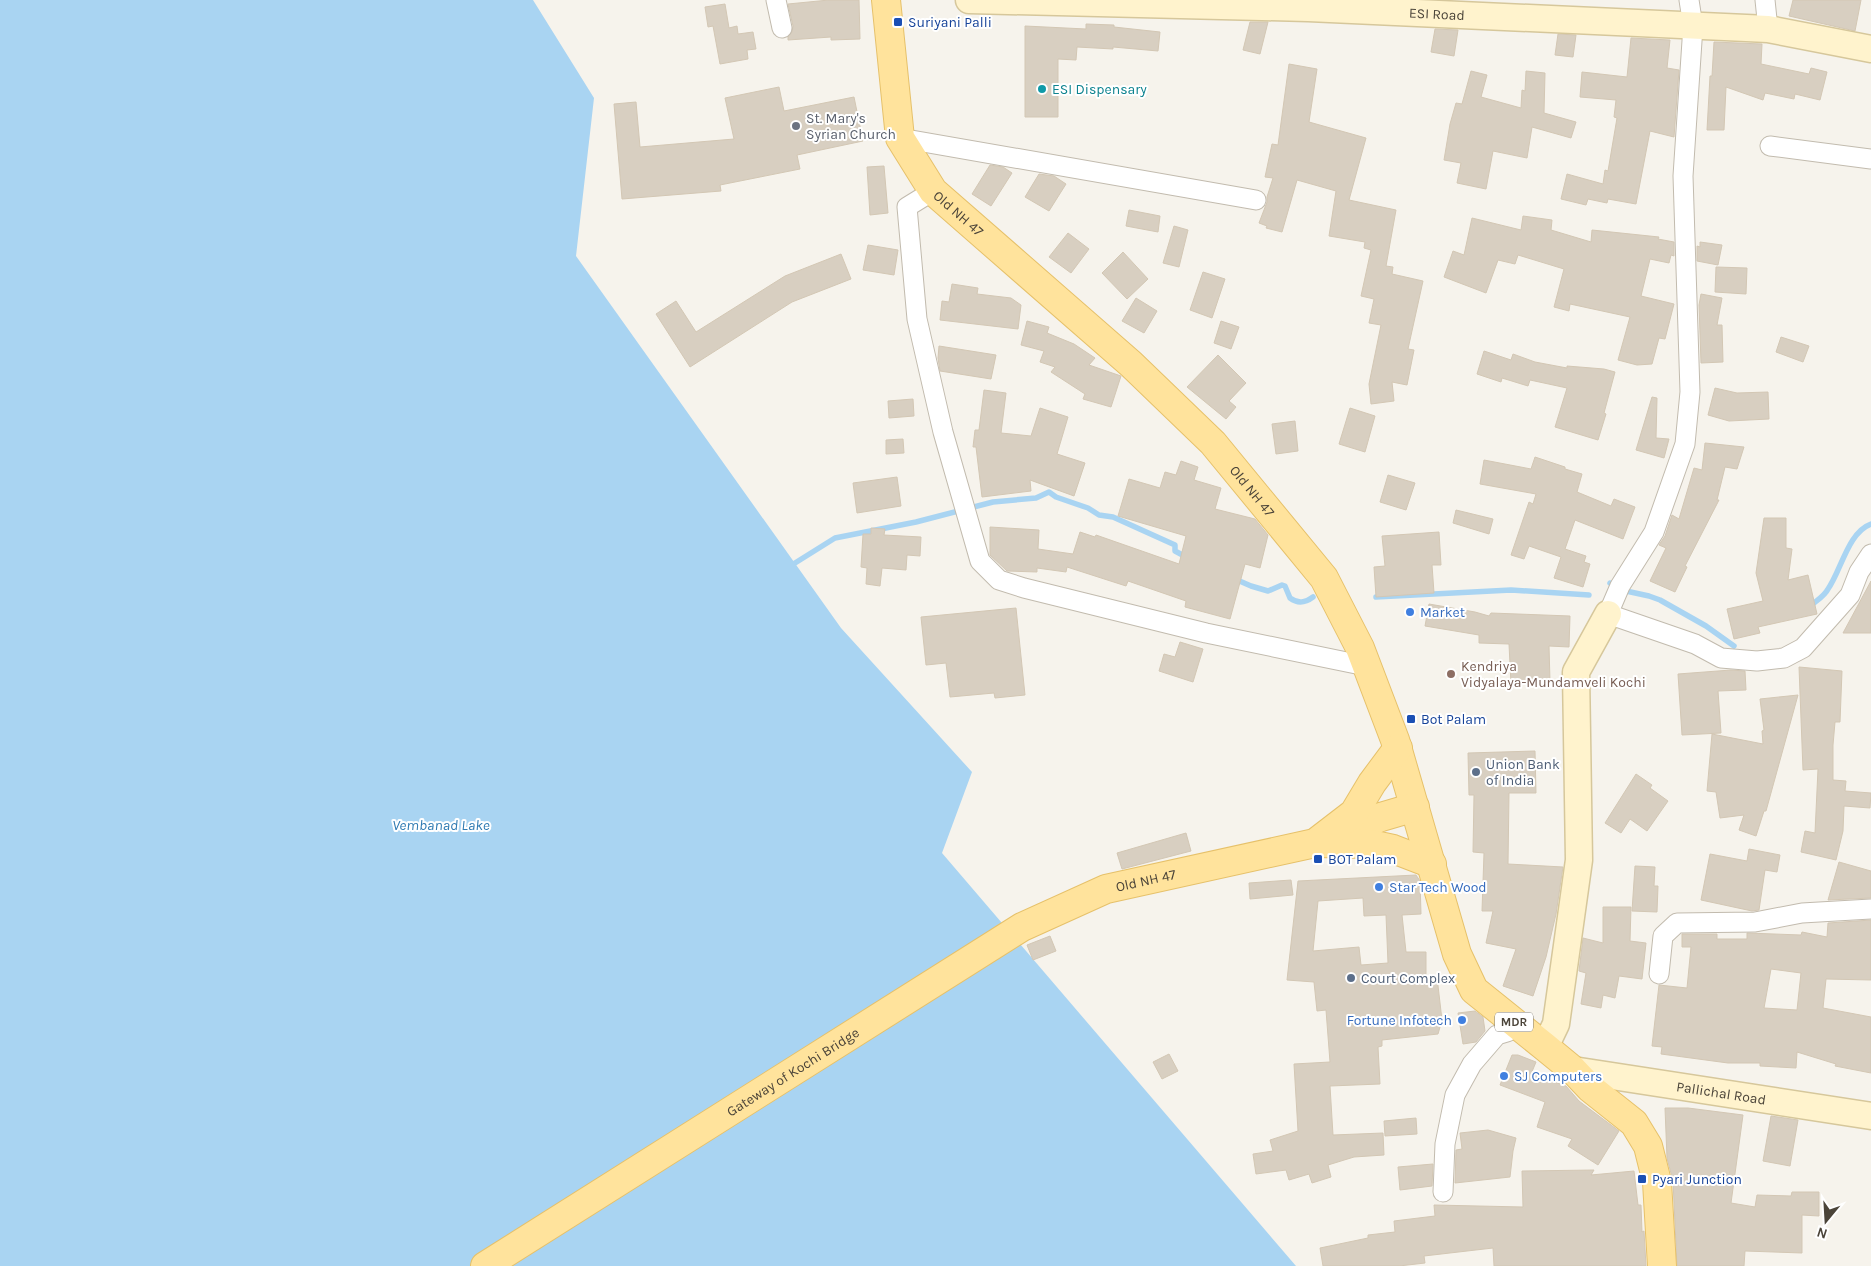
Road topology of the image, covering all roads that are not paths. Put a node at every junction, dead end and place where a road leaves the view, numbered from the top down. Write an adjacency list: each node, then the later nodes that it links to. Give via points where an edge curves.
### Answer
1 (776, 0): 8 (street)
2 (886, 0): 11 (main road, Old NH 47)
3 (969, 0): 6 (main road, ESI Road)
4 (1689, 0): 7 (street)
5 (1765, 0): 9 (street)
6 (1309, 4): 7 (main road, ESI Road)
7 (1693, 26): 9 (main road, ESI Road); 17 (street, via 1683,176 1690,392 1685,444 1654,532 1620,586)
8 (782, 28)
9 (1768, 29): 10 (main road, ESI Road)
10 (1871, 49)
11 (900, 138): 14 (main road, Old NH 47); 15 (street)
12 (1770, 146): 13 (street)
13 (1871, 159)
14 (933, 191): 18 (main road, Old NH 47, via 1131,364 1213,443 1324,578); 18 (street, via 907,207 917,319 943,432 980,561 999,580 1024,588 1206,633)
15 (1256, 200)
16 (1871, 554): 17 (street, via 1859,572 1850,596 1803,648 1784,658 1757,661 1721,658 1695,644)
17 (1608, 614): 27 (main road, via 1576,672 1579,860 1556,1024)
18 (1366, 666): 19 (main road, Old NH 47)
19 (1398, 748): 20 (main road, MDR); 21 (main road, Old NH 47, via 1354,813)
20 (1415, 807): 21 (main road); 22 (main road, MDR)
21 (1315, 844): 22 (main road, via 1370,844); 23 (main road, Old NH 47)
22 (1432, 864): 26 (main road, MDR, via 1457,954 1474,990)
23 (1106, 889): 31 (main road, Gateway of Kochi Bridge, via 1022,927)
24 (1871, 910): 25 (street, via 1802,912 1755,922 1676,923 1663,936)
25 (1659, 974)
26 (1517, 1024): 27 (main road, MDR); 30 (street, via 1497,1035 1472,1064 1455,1095 1445,1144)
27 (1545, 1047): 28 (main road, MDR)
28 (1572, 1070): 29 (main road, Pallichal Road); 32 (main road, MDR, via 1634,1123 1648,1146 1657,1182)
29 (1871, 1116)
30 (1443, 1192)
31 (485, 1266)
32 (1662, 1266)

